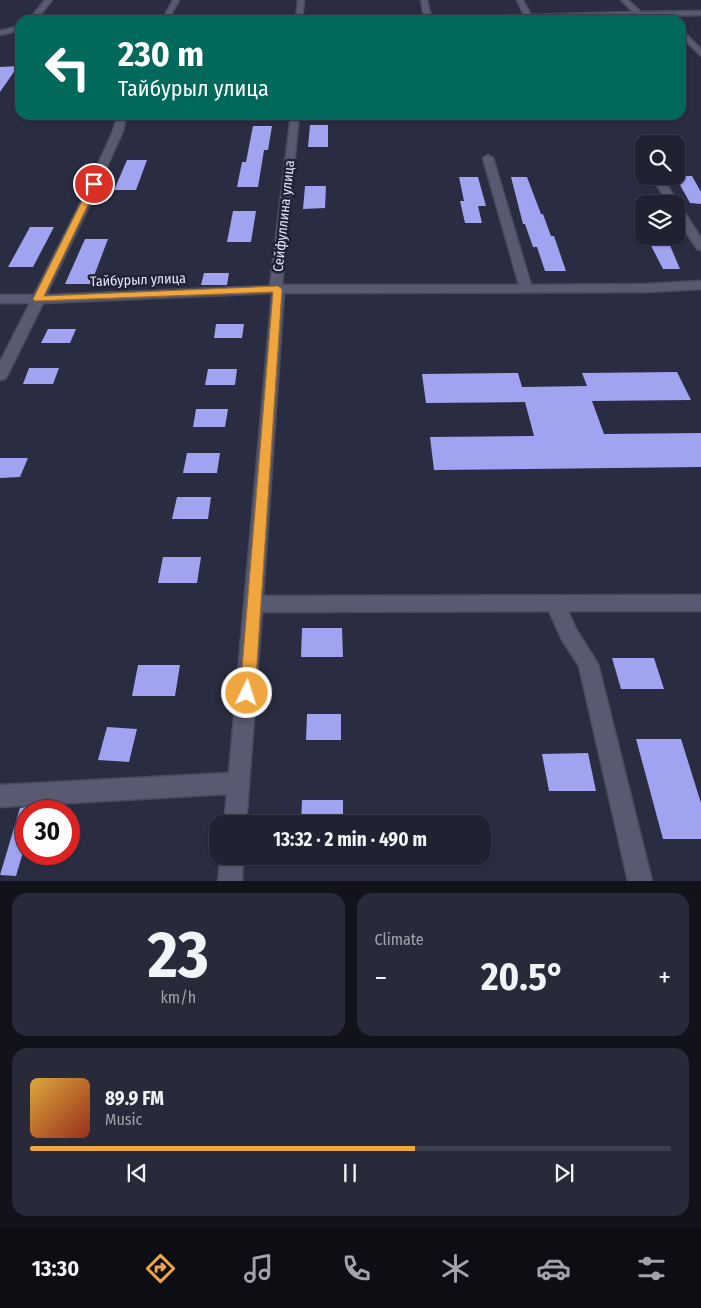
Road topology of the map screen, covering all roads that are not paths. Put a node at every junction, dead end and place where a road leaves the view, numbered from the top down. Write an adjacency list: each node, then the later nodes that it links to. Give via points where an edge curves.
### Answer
1 (49, 0): 10 (street)
2 (176, 0): 11 (street)
3 (301, 0): 12 (street)
4 (424, 0): 13 (street)
5 (520, 0): 14 (street)
6 (624, 0): 8 (street)
7 (701, 13): 9 (street)
8 (639, 14): 9 (street); 15 (street)
9 (666, 14)
10 (36, 15)
11 (168, 15)
12 (300, 15)
13 (427, 15)
14 (528, 15)
15 (584, 15)
16 (0, 26): 17 (street)
17 (15, 27)
18 (15, 28): 19 (street)
19 (0, 32)
20 (686, 37): 21 (street)
21 (701, 54)
22 (121, 120): 31 (street, via 90,193)
23 (294, 120): 29 (street, Сейфуллина улица)
24 (488, 158): 28 (street)
25 (685, 222): 26 (street)
26 (701, 247)
27 (701, 285): 28 (street, Тайбурыл улица)
28 (526, 288): 29 (street, Тайбурыл улица)
29 (278, 289): 31 (street, Тайбурыл улица); 34 (street, Сейфуллина улица)
30 (0, 299): 31 (street, Тайбурыл улица)
31 (38, 299): 32 (street)
32 (0, 376)
33 (555, 603): 34 (street); 35 (street); 41 (street, via 588,664)
34 (254, 604): 36 (street, Сейфуллина улица)
35 (701, 604)
36 (238, 783): 37 (street); 38 (street, Сейфуллина улица)
37 (0, 796)
38 (236, 815)
39 (231, 865): 40 (street)
40 (230, 880)
41 (640, 880)

